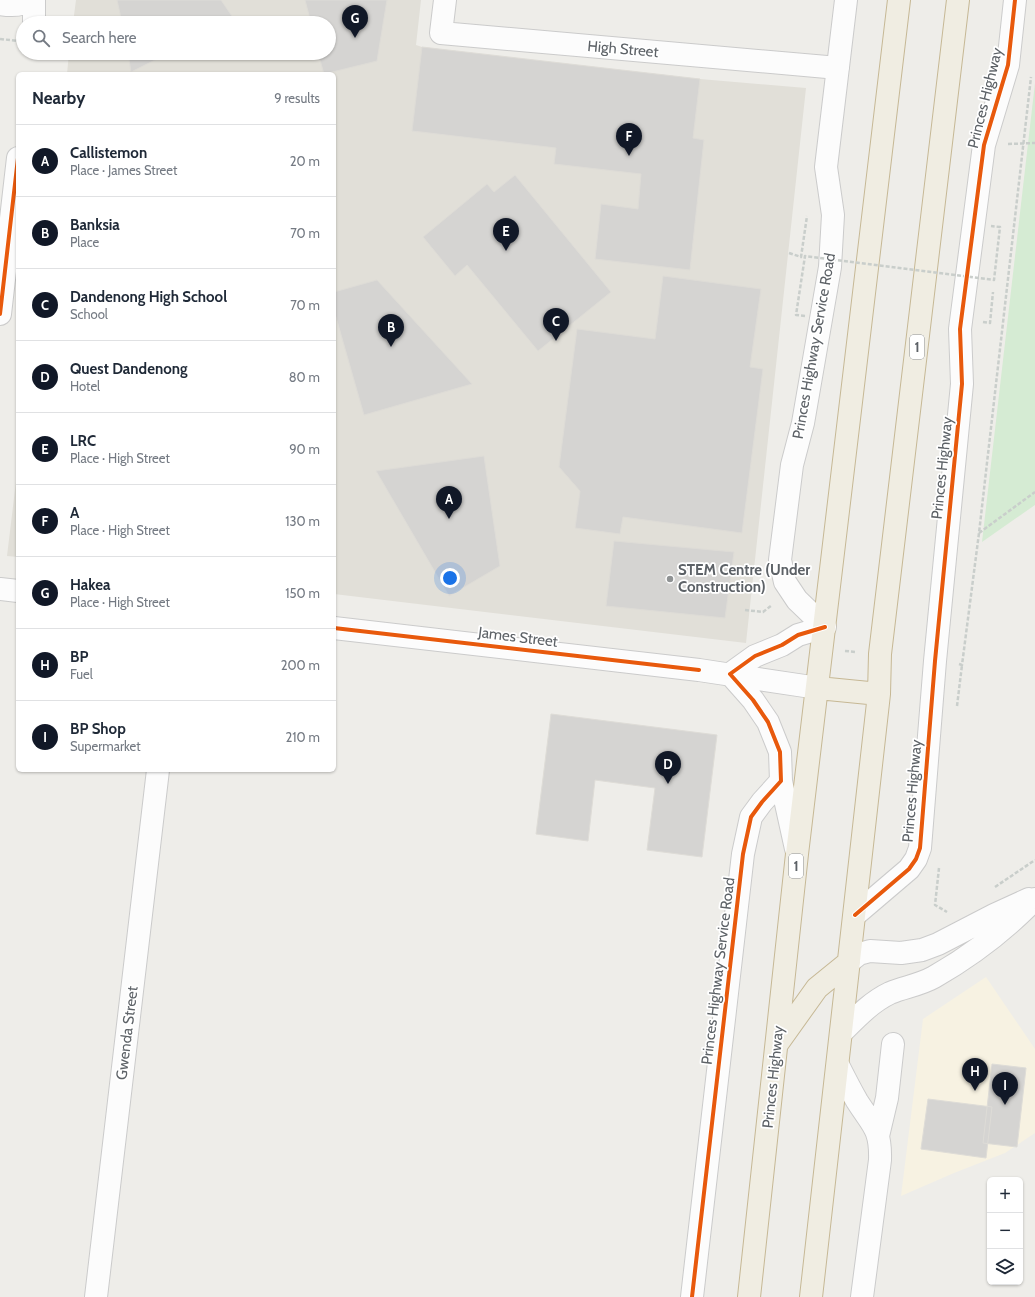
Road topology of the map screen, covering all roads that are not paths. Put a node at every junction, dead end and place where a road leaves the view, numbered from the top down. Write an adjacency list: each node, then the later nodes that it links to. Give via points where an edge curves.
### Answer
1 (33, 0): 7 (street, via 14,6); 8 (street)
2 (445, 0): 9 (street, High Street, via 442,34)
3 (846, 0): 9 (street, Princes Highway Service Road)
4 (899, 0): 15 (highway, Princes Highway / 1)
5 (958, 0): 18 (highway, 1, via 880,654)
6 (1015, 0): 24 (street, Princes Highway, via 1008,65 984,145 960,329 962,384 920,848 909,869)
7 (0, 4)
8 (34, 16)
9 (838, 68): 15 (street, Princes Highway Service Road, via 826,167 833,215 830,267 803,423 792,465 780,560 785,582 797,600)
10 (16, 175): 11 (street)
11 (0, 314)
12 (0, 589): 13 (street)
13 (16, 591)
14 (336, 628): 16 (street, James Street)
15 (825, 628): 16 (street, via 798,635 755,656); 17 (highway, Princes Highway / 1)
16 (730, 674): 17 (street, James Street); 20 (street, via 768,722 780,752)
17 (818, 688): 18 (highway, James Street); 21 (highway, Princes Highway / 1)
18 (879, 694): 24 (highway, 1)
19 (158, 772): 32 (street, Gwenda Street)
20 (781, 780): 21 (street); 33 (street, Princes Highway Service Road, via 751,817 743,854)
21 (797, 854): 29 (highway, Princes Highway / 1)
22 (1035, 896): 25 (street)
23 (1035, 899): 25 (street, via 1009,925)
24 (855, 915): 26 (highway, 1)
25 (988, 929): 26 (street, via 922,950 901,953 870,951 859,954); 27 (street, via 934,978 892,992 876,1001)
26 (849, 962): 27 (highway, 1); 29 (highway, via 818,988)
27 (841, 1033): 30 (highway, 1)
28 (893, 1044): 31 (street, via 887,1098)
29 (776, 1045): 34 (highway, Princes Highway / 1)
30 (838, 1065): 31 (street); 35 (highway, 1)
31 (878, 1136): 36 (street, via 880,1160)
32 (96, 1297)
33 (692, 1297)
34 (748, 1297)
35 (812, 1297)
36 (862, 1297)

